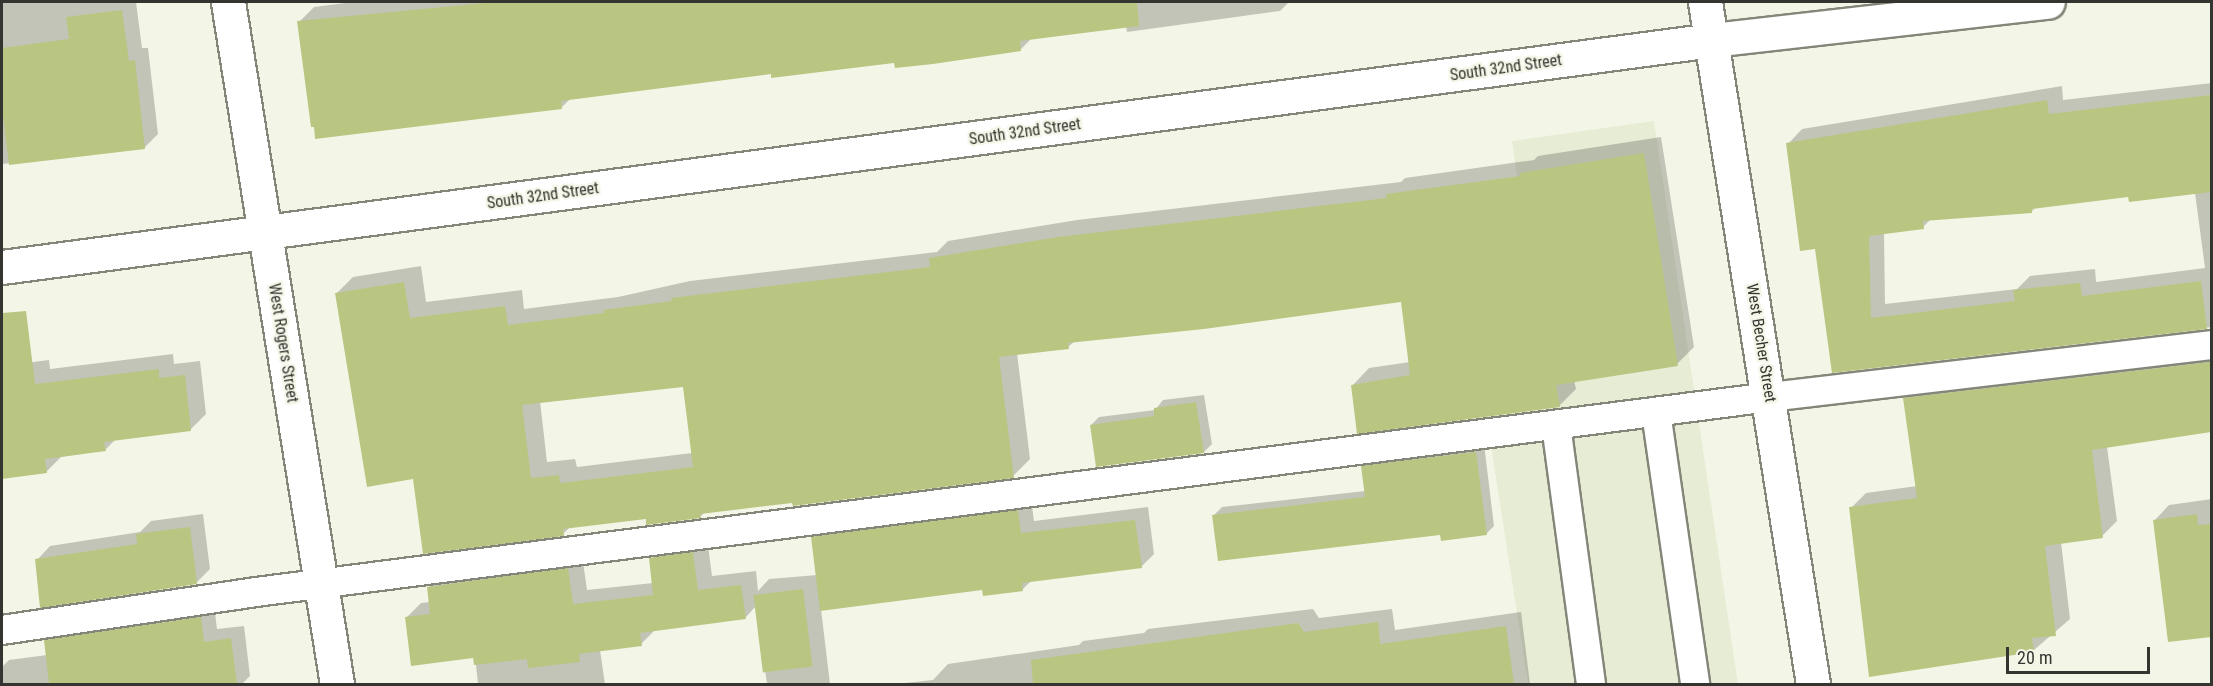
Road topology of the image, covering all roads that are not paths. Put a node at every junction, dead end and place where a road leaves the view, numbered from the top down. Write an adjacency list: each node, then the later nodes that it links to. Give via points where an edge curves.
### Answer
1 (228, 2): 5 (street, West Rogers Street)
2 (1705, 2): 4 (street, West Becher Street)
3 (2048, 2): 4 (street, South 32nd Street)
4 (1712, 40): 5 (street, South 32nd Street); 8 (street, West Becher Street)
5 (263, 234): 6 (street, South 32nd Street); 11 (street, West Rogers Street)
6 (2, 267)
7 (2211, 345): 8 (lane)
8 (1770, 397): 9 (lane); 16 (street, West Becher Street)
9 (1656, 412): 10 (lane); 15 (lane)
10 (1556, 425): 11 (lane); 14 (lane)
11 (322, 585): 12 (lane); 13 (street, West Rogers Street)
12 (2, 630)
13 (337, 684)
14 (1591, 684)
15 (1695, 684)
16 (1813, 684)

